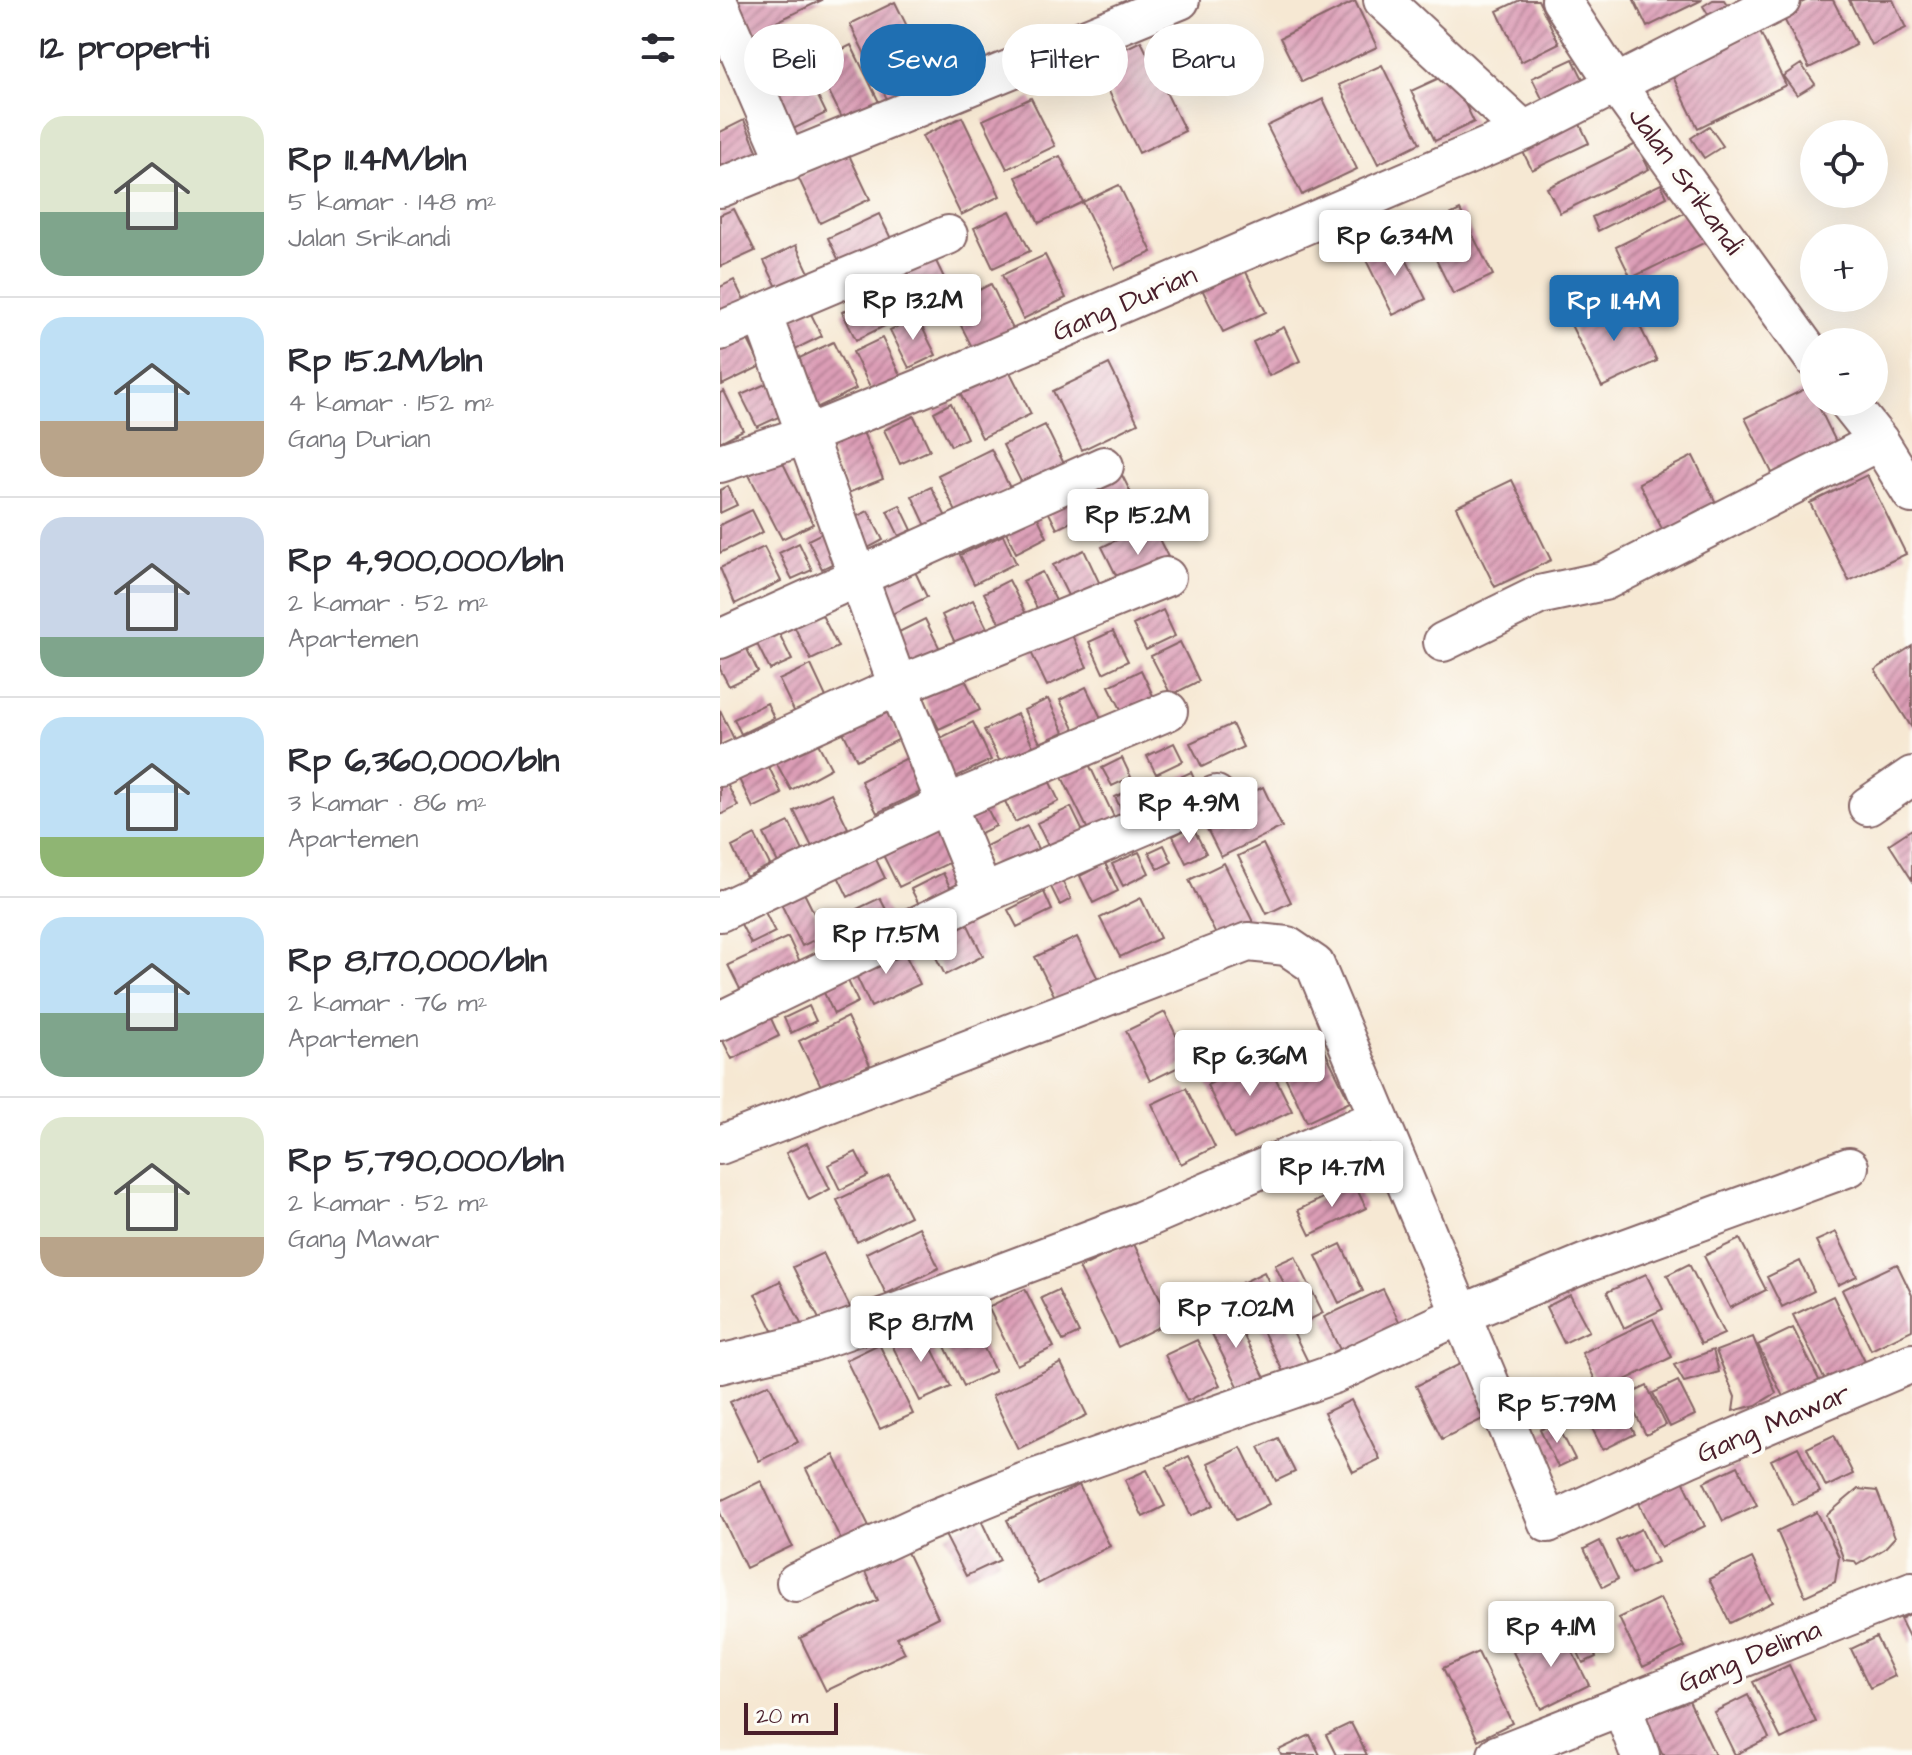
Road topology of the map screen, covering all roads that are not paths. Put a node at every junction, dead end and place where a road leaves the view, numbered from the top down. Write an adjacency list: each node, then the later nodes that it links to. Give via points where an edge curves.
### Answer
1 (1180, 0): 8 (street)
2 (1383, 0): 7 (street)
3 (1561, 0): 6 (street, Jalan Srikandi)
4 (1781, 0): 6 (street, Gang Durian)
5 (720, 7): 8 (street)
6 (1617, 86): 7 (street, Gang Durian); 13 (street, Jalan Srikandi)
7 (1524, 131): 15 (street, Gang Durian)
8 (787, 162): 9 (street)
9 (720, 188)
10 (948, 235): 11 (street)
11 (762, 314): 12 (street); 15 (street)
12 (720, 331)
13 (1800, 339)
14 (1859, 416): 16 (street)
15 (806, 435): 17 (street, Gang Durian); 20 (street)
16 (1879, 441): 19 (street); 23 (street, via 1604,581 1539,595)
17 (720, 463)
18 (1104, 466): 20 (street)
19 (1912, 494)
20 (858, 576): 22 (street); 24 (street)
21 (1166, 577): 24 (street)
22 (720, 639)
23 (1443, 642)
24 (898, 686): 26 (street); 29 (street)
25 (1168, 711): 29 (street)
26 (720, 767)
27 (1912, 776): 30 (street)
28 (1216, 795): 31 (street)
29 (945, 805): 31 (street); 32 (street)
30 (1868, 806)
31 (983, 894): 33 (street)
32 (720, 912)
33 (720, 1021)
34 (1377, 1119): 35 (street, via 1315,965 1287,946 1248,942); 37 (street); 39 (street, via 1140,1221 898,1312 812,1342)
35 (720, 1145)
36 (1849, 1167): 37 (street)
37 (1462, 1314): 38 (street, Gang Mawar, via 1548,1523); 40 (street, via 1334,1374 924,1523)
38 (1912, 1363)
39 (720, 1364)
40 (796, 1582)
41 (1912, 1591): 42 (street, Gang Delima)
42 (1622, 1707): 43 (street, Gang Delima); 44 (street)
43 (1497, 1755)
44 (1640, 1755)

